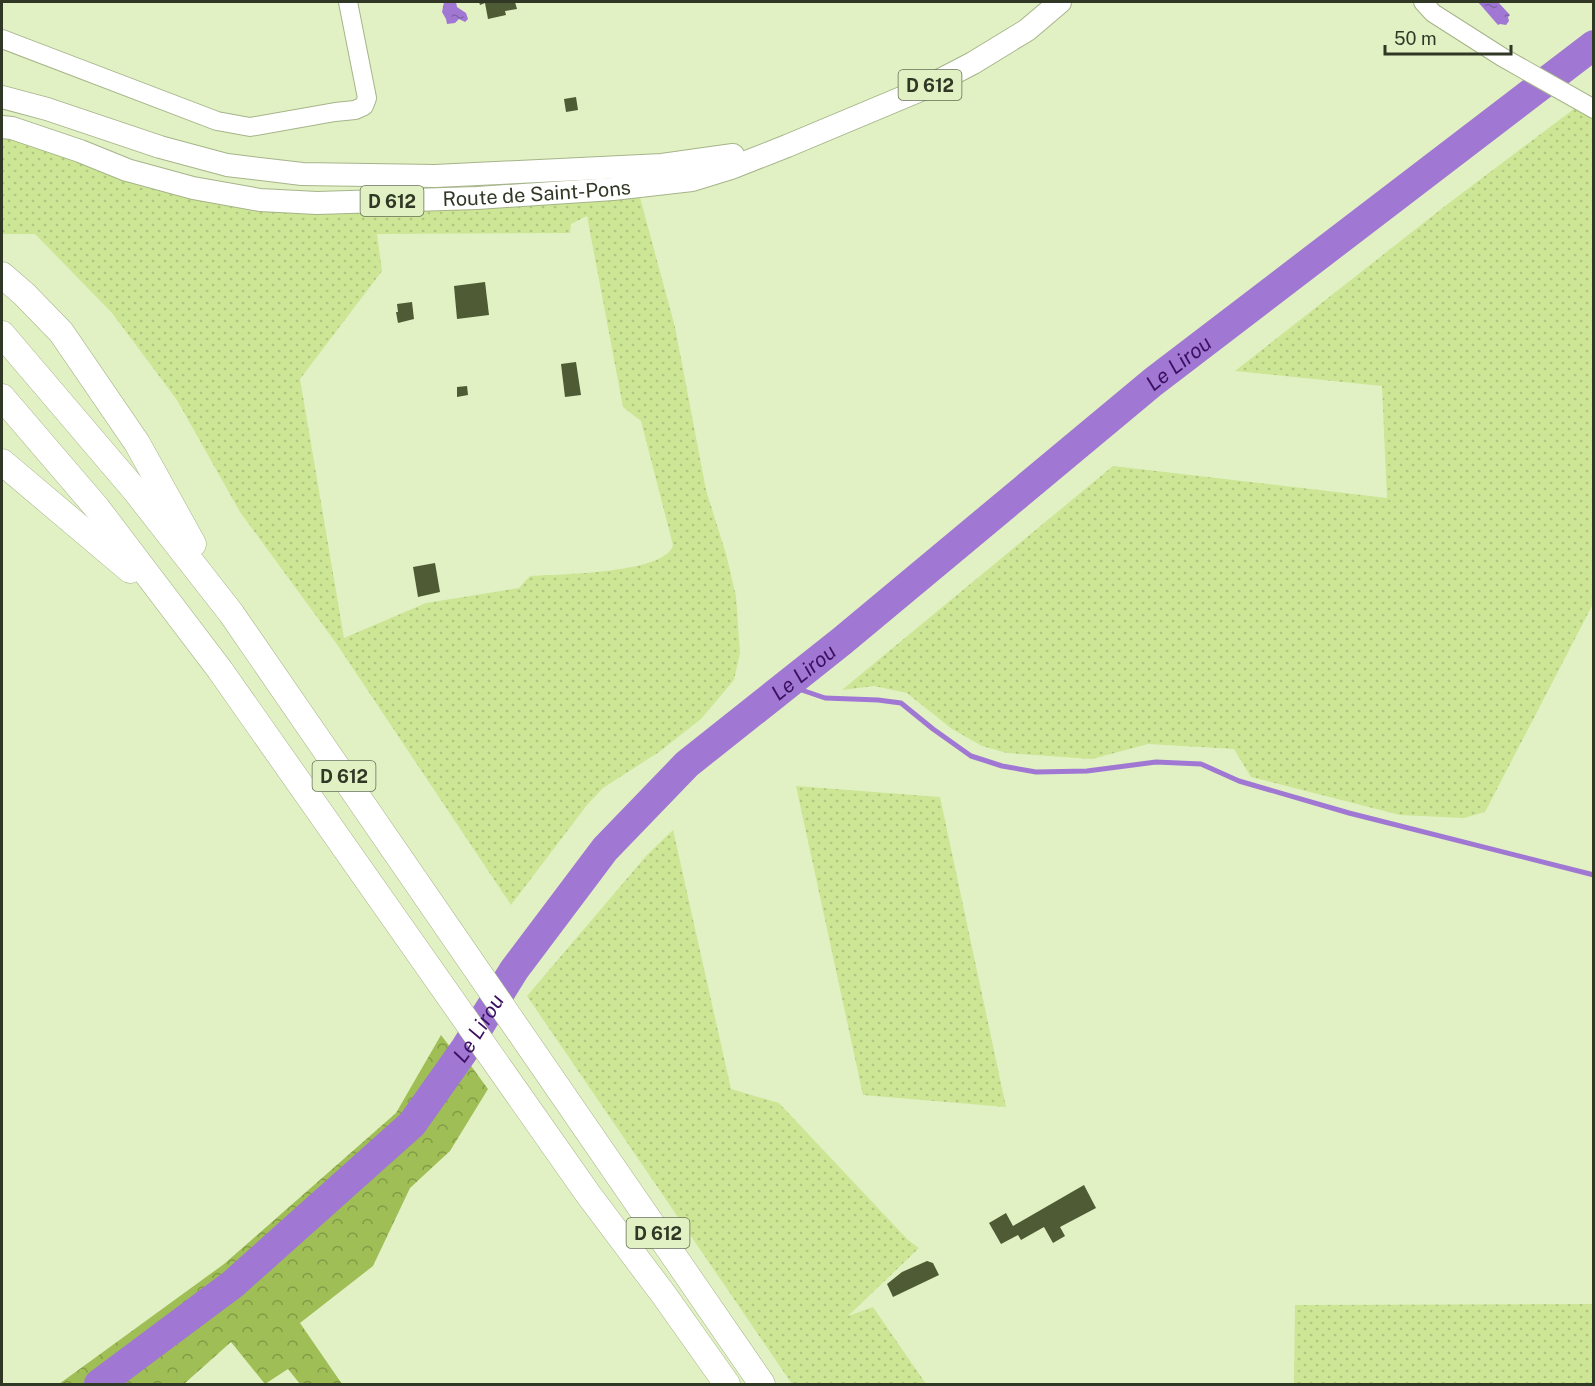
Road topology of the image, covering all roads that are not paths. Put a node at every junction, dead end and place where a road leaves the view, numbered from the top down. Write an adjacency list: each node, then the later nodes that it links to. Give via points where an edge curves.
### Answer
1 (348, 2): 4 (street, via 367,98 364,106 355,111 250,128 217,122)
2 (1060, 2): 8 (main road, Route de Saint-Pons / D 612, via 1027,30 973,63 923,89)
3 (1424, 2): 6 (street, via 1433,13 1502,57)
4 (2, 39)
5 (2, 97): 8 (main road, Route de Saint-Pons / D 612, via 227,165 302,174 435,176 662,165)
6 (1593, 109)
7 (2, 127): 8 (main road, Route de Saint-Pons / D 612, via 193,188 260,200 317,203 488,197 692,180)
8 (787, 146)
9 (2, 275): 13 (highway, D 612, via 61,332 137,443)
10 (2, 334): 13 (highway, via 134,489)
11 (2, 397): 14 (highway, via 97,508)
12 (2, 462): 14 (highway, D 612, via 143,581)
13 (231, 613): 16 (highway, D 612)
14 (220, 670): 15 (highway, D 612, via 588,1194)
15 (727, 1384)
16 (762, 1384)

